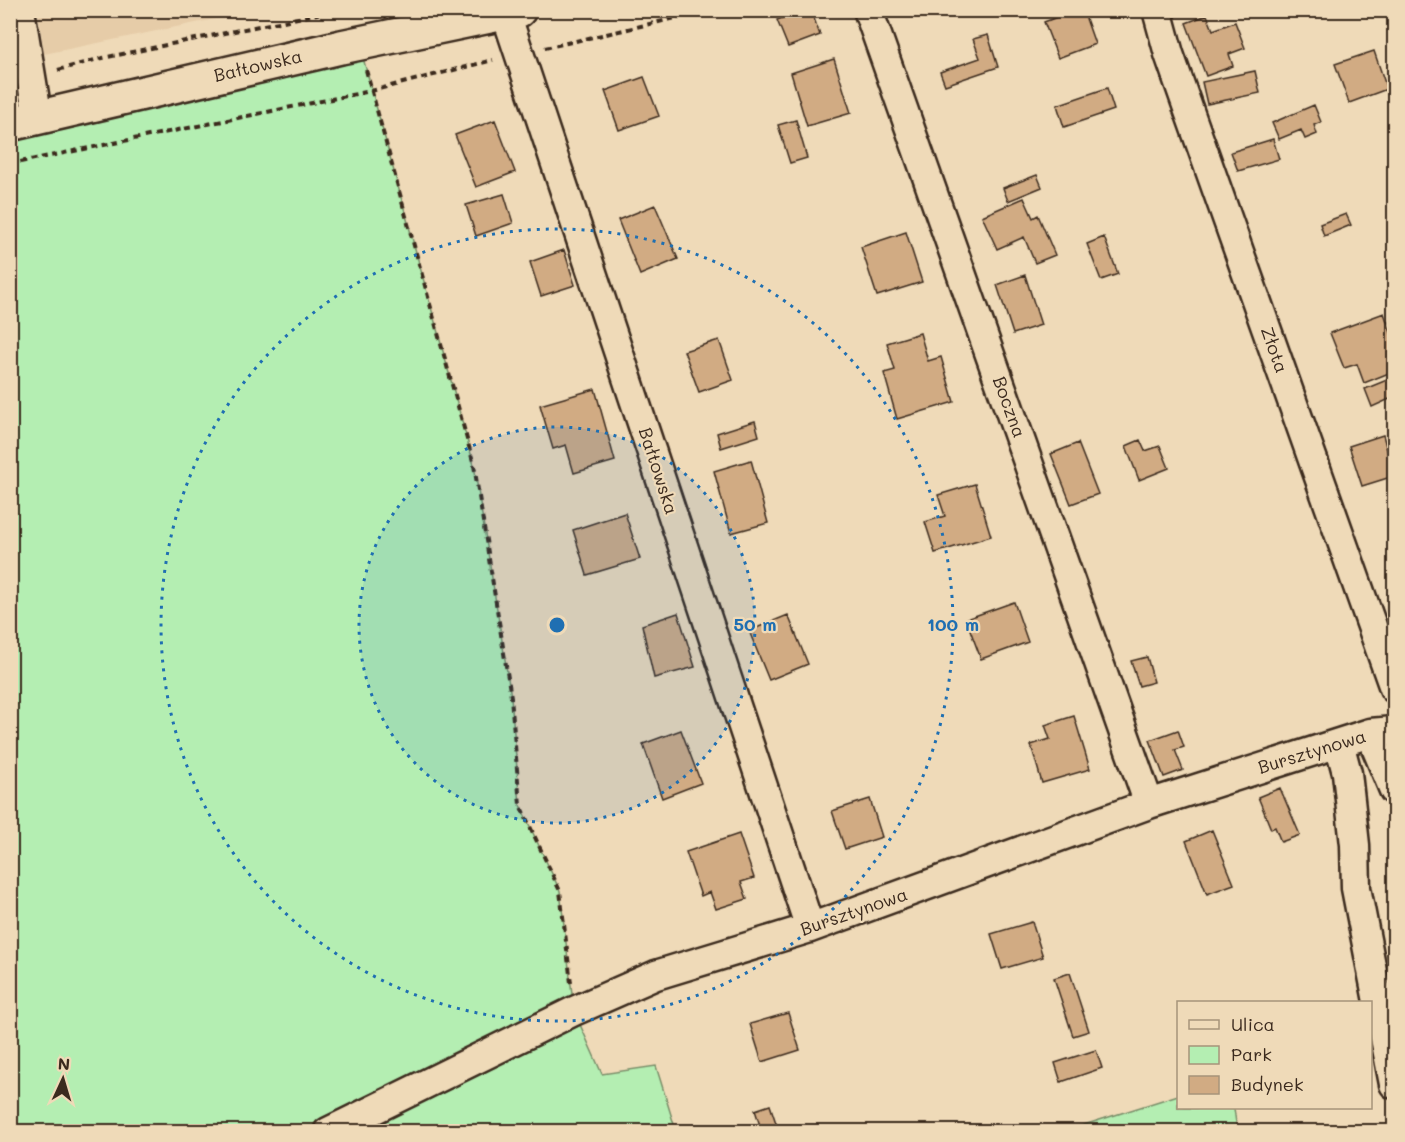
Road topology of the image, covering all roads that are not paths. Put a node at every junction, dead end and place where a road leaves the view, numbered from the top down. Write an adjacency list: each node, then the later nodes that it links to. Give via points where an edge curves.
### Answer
1 (20, 10): 6 (street, via 32,77)
2 (868, 10): 11 (street, Boczna)
3 (1157, 10): 7 (street, Złota, via 1181,88)
4 (512, 12): 5 (main road, Bałtowska); 12 (street, Bałtowska, via 519,54)
5 (411, 21): 6 (main road, Bałtowska, via 359,43)
6 (24, 121)
7 (1395, 688)
8 (1382, 732): 9 (street, Bursztynowa); 10 (street)
9 (1339, 743): 11 (street, Bursztynowa); 13 (street, via 1347,773 1356,888)
10 (1395, 790)
11 (1149, 804): 12 (street, Bursztynowa)
12 (810, 928): 14 (street, Bursztynowa, via 656,975)
13 (1395, 1084)
14 (328, 1131)

